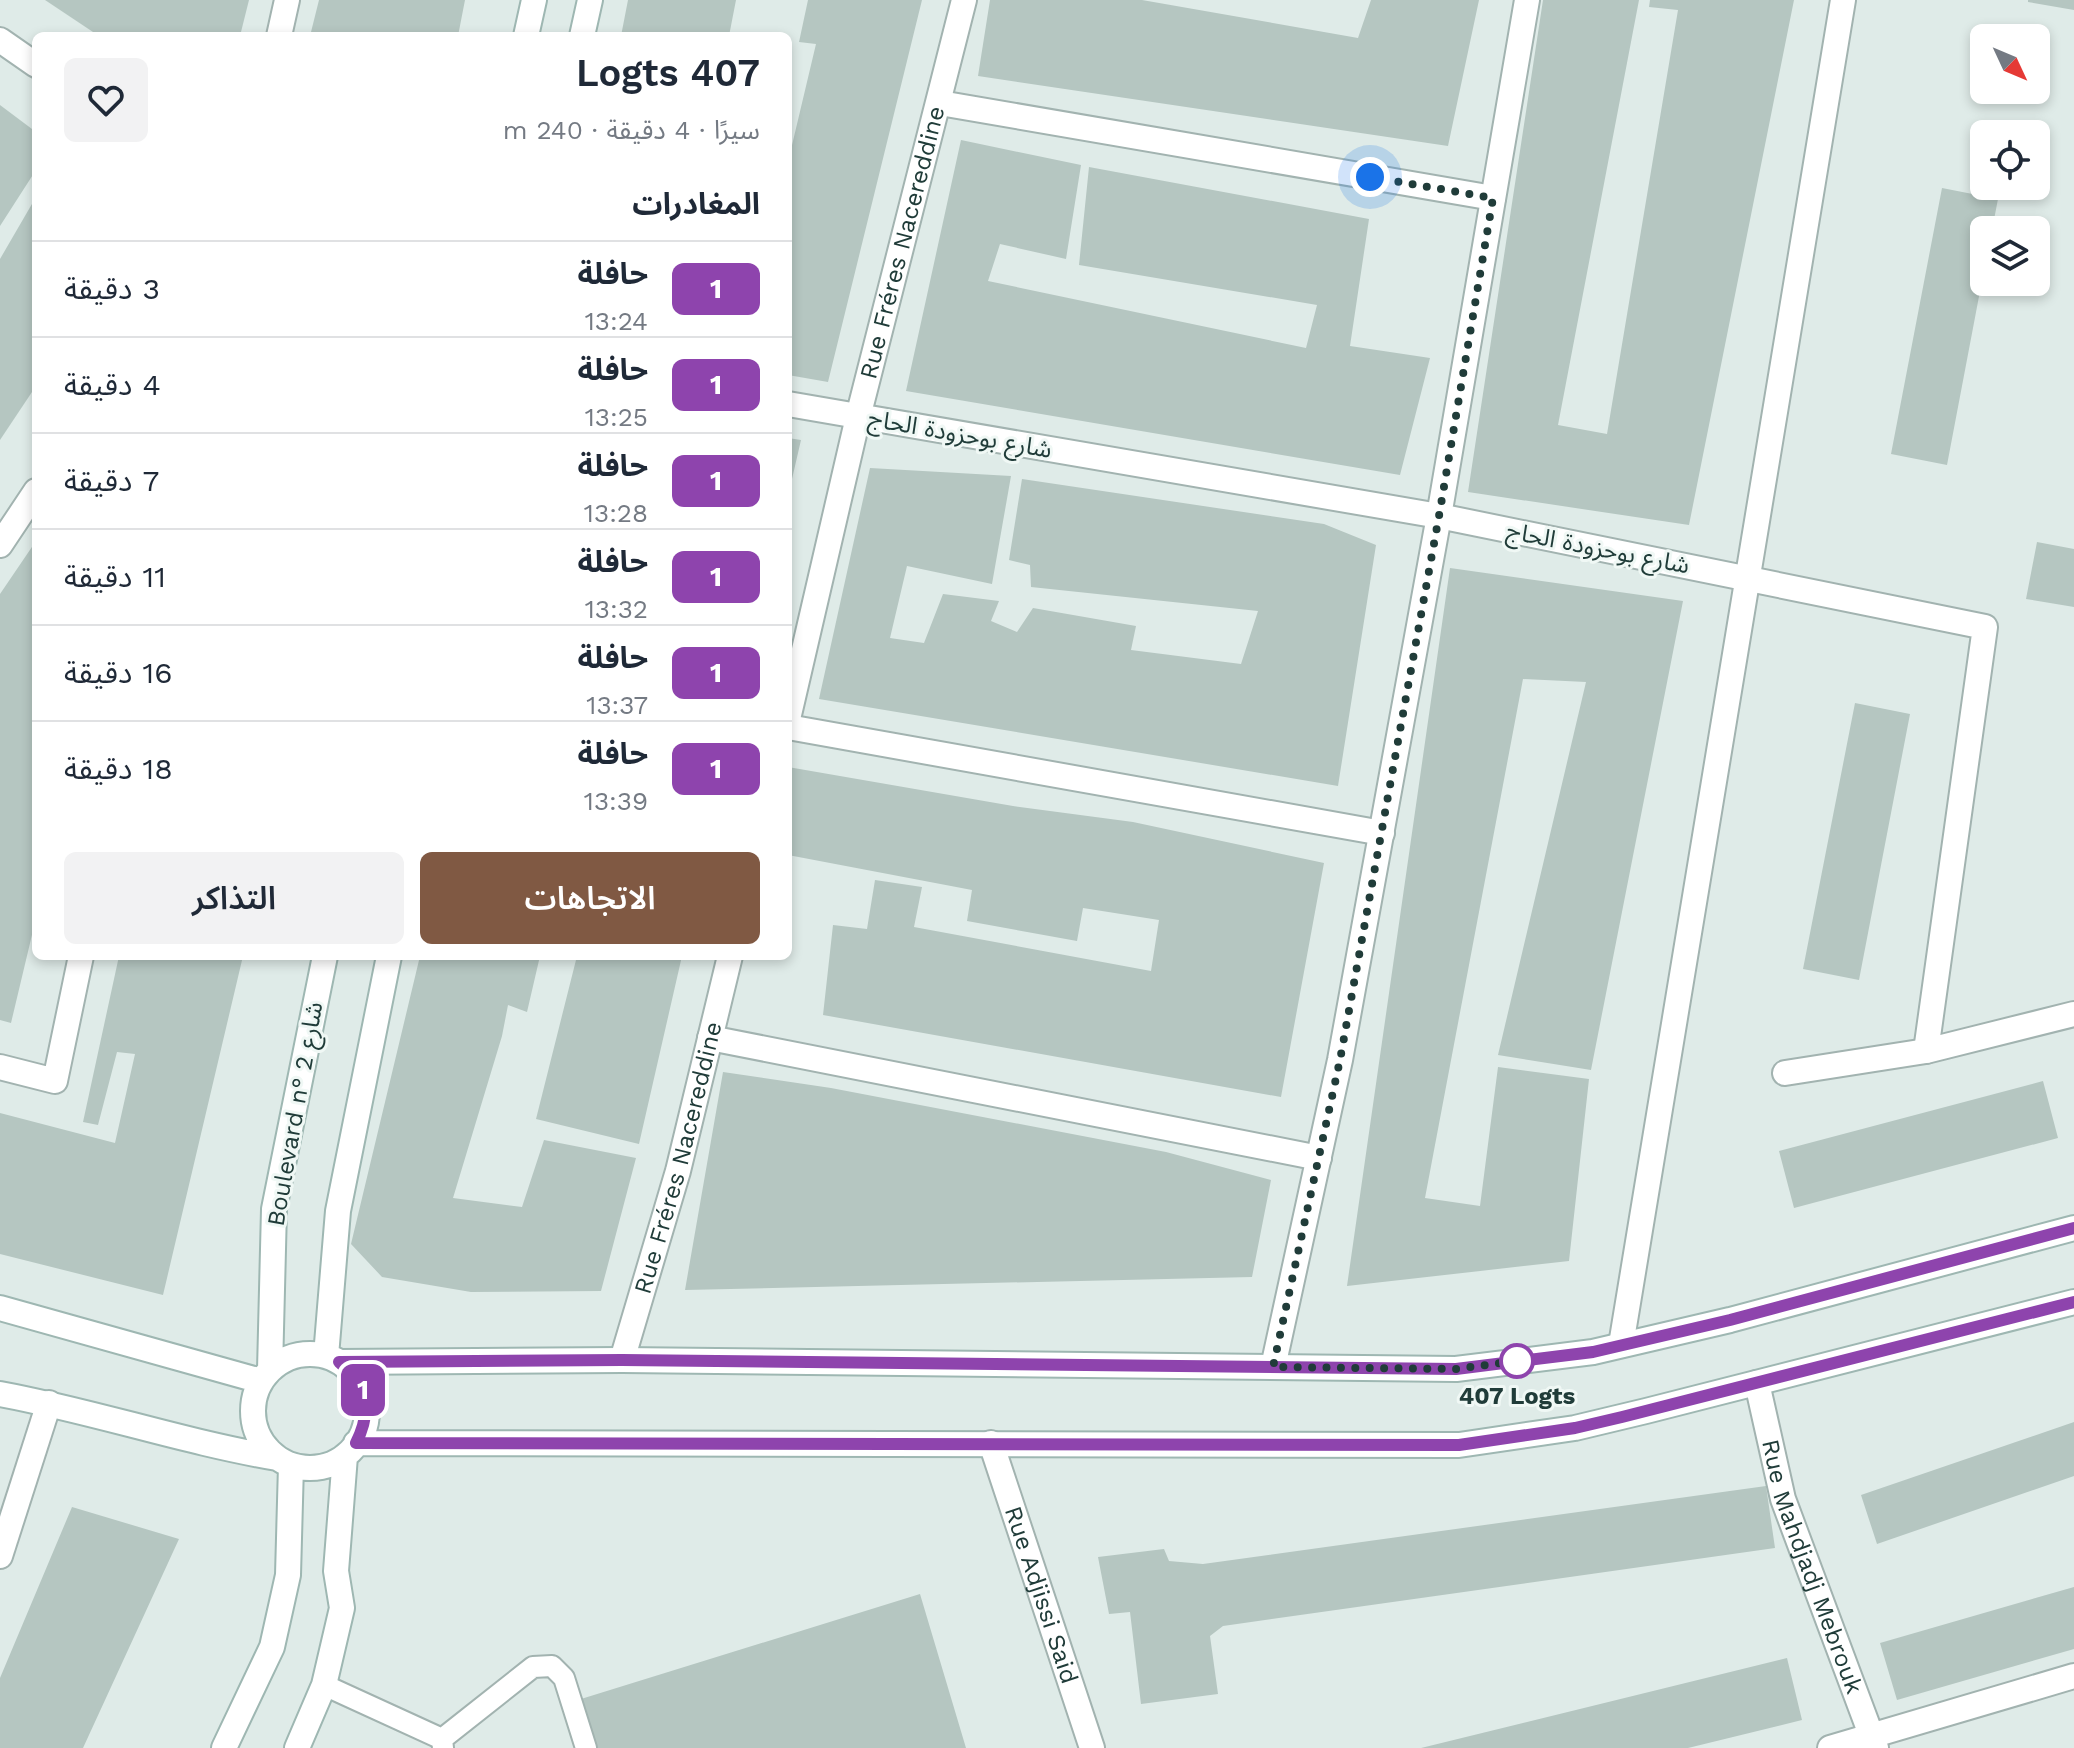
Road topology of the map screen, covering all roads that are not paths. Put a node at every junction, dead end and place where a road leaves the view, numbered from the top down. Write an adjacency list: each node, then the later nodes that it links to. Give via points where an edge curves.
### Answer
1 (287, 0): 7 (street)
2 (534, 0): 8 (street)
3 (590, 0): 9 (street)
4 (964, 0): 12 (street, Rue Fréres Nacereddine)
5 (1527, 0): 13 (street)
6 (1843, 0): 19 (street)
7 (280, 32)
8 (527, 32)
9 (583, 32)
10 (0, 40): 11 (street)
11 (32, 62)
12 (940, 103): 13 (street); 15 (street, Rue Fréres Nacereddine)
13 (1493, 198): 17 (street)
14 (792, 405): 15 (street, شارع بوحزودة الحاج)
15 (858, 417): 17 (street, شارع بوحزودة الحاج); 20 (street, Rue Fréres Nacereddine)
16 (32, 497): 18 (street)
17 (1439, 516): 19 (street, شارع بوحزودة الحاج); 22 (street)
18 (0, 545)
19 (1747, 577): 29 (street, شارع بوحزودة الحاج, via 1985,627); 36 (street)
20 (792, 702)
21 (792, 728): 22 (street)
22 (1382, 833): 32 (street)
23 (80, 960): 30 (street, via 55,1081)
24 (324, 960): 40 (street, Boulevard n° شارع 2, via 274,1209)
25 (388, 960): 37 (street, via 338,1211)
26 (729, 960): 28 (street, Rue Fréres Nacereddine)
27 (2074, 1014): 29 (street)
28 (710, 1038): 32 (street); 38 (street, Rue Fréres Nacereddine, via 678,1171)
29 (1926, 1051): 31 (street)
30 (0, 1067)
31 (1785, 1073)
32 (1319, 1158): 39 (street)
33 (2074, 1228): 36 (street)
34 (2074, 1302): 41 (street)
35 (0, 1308): 40 (street)
36 (1621, 1345): 39 (street, via 1456,1369)
37 (332, 1359): 38 (street); 40 (street, via 296,1356); 45 (street, via 353,1374 367,1408 365,1426)
38 (622, 1360): 39 (street)
39 (1273, 1367)
40 (266, 1375): 46 (street, via 255,1393 253,1420 265,1446)
41 (1757, 1383): 44 (street, via 1575,1428 1459,1445); 50 (street, Rue Mahdjadj Mebrouk, via 1783,1499)
42 (0, 1394): 43 (street)
43 (49, 1403): 46 (street); 47 (street)
44 (991, 1443): 45 (street); 55 (street, Rue Adjissi Said)
45 (350, 1449): 46 (street, via 319,1467); 49 (street, via 336,1571 342,1608)
46 (284, 1462): 52 (street, via 288,1575 272,1647)
47 (0, 1556)
48 (2074, 1676): 50 (street)
49 (324, 1685): 51 (lane); 53 (street)
50 (1874, 1742): 56 (street)
51 (443, 1743): 54 (lane, via 533,1667 552,1666 564,1678)
52 (224, 1748)
53 (297, 1748)
54 (586, 1748)
55 (1092, 1748)
56 (1830, 1748)

